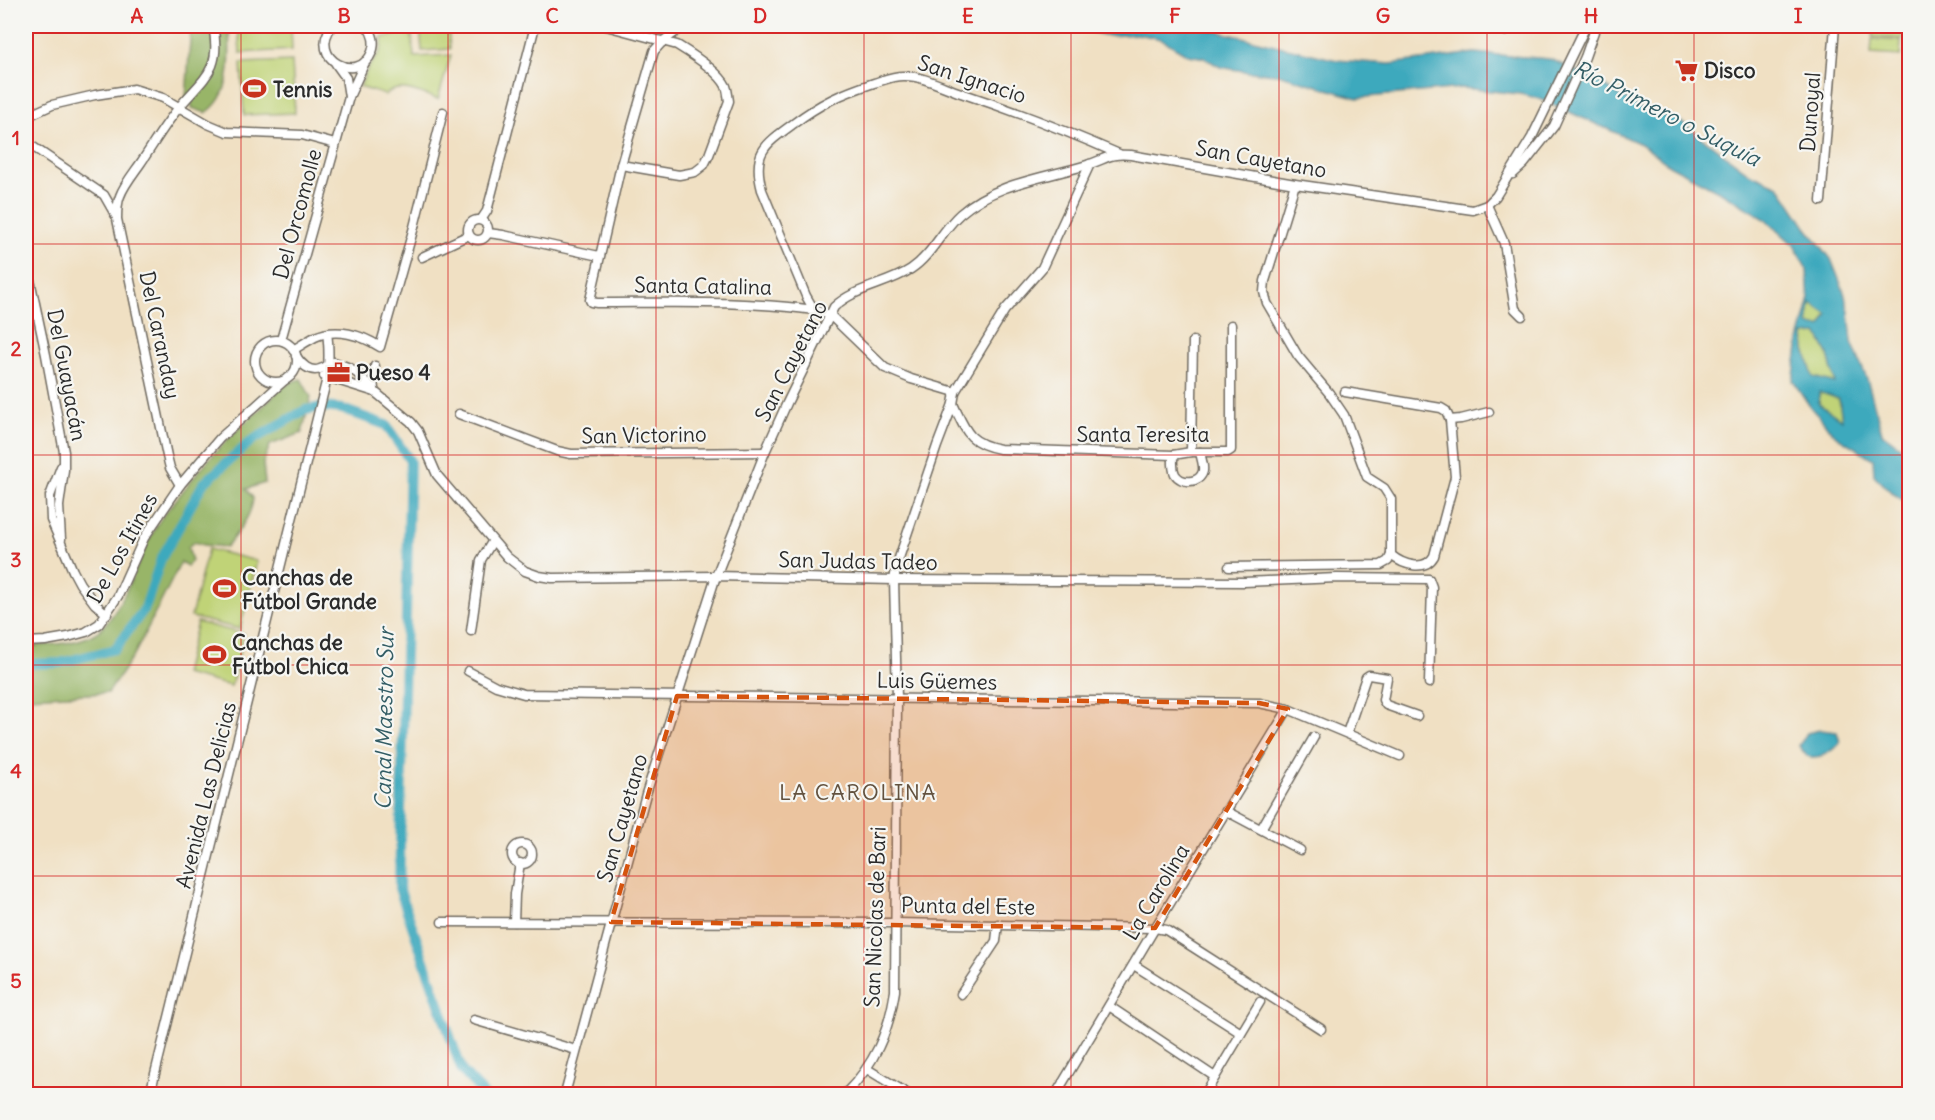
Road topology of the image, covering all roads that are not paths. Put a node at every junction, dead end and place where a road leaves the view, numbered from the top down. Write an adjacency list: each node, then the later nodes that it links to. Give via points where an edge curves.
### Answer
1 (213, 26): 16 (street, Del Caranday, via 216,38 212,68)
2 (332, 26): 13 (street, via 325,40 328,56)
3 (367, 26): 14 (street, Del Orcomolle, via 374,49)
4 (535, 26): 33 (street, via 487,211)
5 (606, 26): 12 (street)
6 (684, 26): 12 (street)
7 (1498, 26): 11 (street)
8 (1586, 26): 19 (street)
9 (1596, 26): 21 (street, via 1554,126)
10 (1835, 26): 30 (street, Dunoyal)
11 (1506, 31)
12 (663, 40): 25 (street, via 654,51); 25 (street, via 687,51 722,80 729,101 709,155 695,172 680,175)
13 (334, 62): 14 (street, via 349,68); 15 (street, via 346,78)
14 (365, 62): 15 (street, Del Orcomolle)
15 (349, 97): 22 (street, Del Orcomolle)
16 (179, 106): 18 (street, via 134,89 73,99); 22 (street, via 227,132 302,135); 28 (street, Del Caranday)
17 (443, 112): 43 (street, via 380,347 363,337)
18 (26, 117)
19 (1532, 136): 21 (street); 26 (street)
20 (26, 142): 29 (street)
21 (1542, 142): 26 (street)
22 (335, 144): 44 (street, Del Orcomolle)
23 (1120, 154): 24 (street, San Cayetano); 27 (street, San Cayetano); 39 (street, San Ignacio, via 1020,113 915,77 896,76 842,93 770,140 758,162 762,190)
24 (1090, 164): 40 (street, San Cayetano, via 1037,177 979,201 958,216 921,262 896,278 846,297); 53 (street, San Nicolas de Bari, via 1042,268 1005,310)
25 (621, 165): 36 (street)
26 (1506, 181): 31 (street)
27 (1295, 184): 31 (street, San Cayetano, via 1473,210); 65 (street, via 1264,292 1298,356 1344,415 1367,477 1384,488 1391,499)
28 (122, 191): 29 (street, via 111,197); 32 (street, Del Caranday)
29 (104, 195): 32 (street)
30 (1821, 201)
31 (1487, 205): 41 (street, via 1504,243 1515,309)
32 (117, 219): 63 (street, Del Caranday, via 167,456)
33 (481, 220): 34 (street); 35 (street, via 471,222)
34 (488, 233): 35 (street, via 481,240); 36 (street)
35 (469, 235): 37 (street)
36 (599, 256): 39 (street, Santa Catalina, via 591,302 715,302)
37 (422, 257)
38 (26, 261): 69 (street, Del Guayacán, via 61,430 61,539 86,594)
39 (814, 309): 40 (street)
40 (830, 315): 53 (street, via 885,368); 60 (street, San Cayetano)
41 (1522, 316)
42 (1231, 325): 61 (street, Santa Teresita, via 1231,450)
43 (327, 334): 46 (street, via 314,337); 47 (street, Avenida Las Delicias)
44 (281, 340): 46 (street); 49 (street, via 268,342 258,352 257,369)
45 (1193, 341): 61 (street)
46 (294, 353): 47 (street, via 309,369 319,370); 50 (street, De Los Itines, via 294,368)
47 (329, 363): 51 (street, Avenida Las Delicias); 52 (street, San Judas Tadeo, via 358,374)
48 (375, 366): 52 (street)
49 (263, 378): 50 (street, via 274,382); 56 (street, via 263,393)
50 (288, 378): 51 (street, via 311,371); 56 (street, De Los Itines)
51 (331, 379): 52 (street, San Judas Tadeo); 101 (street, Avenida Las Delicias, via 320,400)
52 (375, 392): 64 (street, San Judas Tadeo, via 411,422 437,475)
53 (955, 392): 55 (street, San Nicolas de Bari)
54 (1345, 392): 59 (street, via 1441,408)
55 (953, 404): 62 (street, Santa Teresita, via 970,436 986,447); 68 (street, San Nicolas de Bari)
56 (254, 409): 63 (street, De Los Itines, via 220,438)
57 (1489, 412): 59 (street)
58 (459, 414): 60 (street, San Victorino, via 571,454)
59 (1450, 420): 65 (street, via 1455,477 1434,556 1420,566)
60 (765, 452): 67 (street, San Cayetano)
61 (1195, 452): 62 (street, Santa Teresita); 62 (street, via 1203,471 1196,480 1185,482 1173,469)
62 (1173, 455)
63 (180, 485): 69 (street, De Los Itines, via 144,538)
64 (492, 542): 67 (street, San Judas Tadeo, via 516,566 538,576); 70 (street, via 481,560)
65 (1391, 555): 66 (street, via 1381,565)
66 (1229, 567)
67 (716, 576): 68 (street, San Judas Tadeo); 74 (street, San Cayetano)
68 (894, 580): 73 (street, San Judas Tadeo, via 1429,579); 75 (street, San Nicolas de Bari)
69 (107, 614): 71 (street, De Los Itines, via 86,632)
70 (471, 632)
71 (26, 642)
72 (468, 671): 74 (street, Luis Güemes, via 496,686 524,694)
73 (1430, 683)
74 (677, 696): 75 (street, Luis Güemes); 87 (street, San Cayetano)
75 (897, 698): 76 (street, Luis Güemes, via 1259,703); 88 (street, San Nicolas de Bari)
76 (1288, 709): 78 (street, Luis Güemes); 81 (street, La Carolina)
77 (1417, 716): 78 (street, via 1386,705 1383,700 1387,678 1369,675)
78 (1347, 733): 80 (street, Luis Güemes)
79 (1314, 737): 82 (street)
80 (1400, 756)
81 (1226, 811): 82 (street); 90 (street, La Carolina)
82 (1261, 829): 83 (street)
83 (1300, 850)
84 (520, 863): 86 (street)
85 (442, 922): 86 (street, Punta del Este)
86 (514, 922): 87 (street, Punta del Este)
87 (610, 922): 88 (street, Punta del Este); 98 (street, San Cayetano)
88 (896, 923): 89 (street, Punta del Este); 99 (street, San Nicolas de Bari, via 892,1011)
89 (999, 924): 90 (street, Punta del Este); 92 (street, via 996,941)
90 (1155, 927): 91 (street, La Carolina); 96 (street, Punta del Este, via 1167,930)
91 (1134, 965): 94 (street, La Carolina); 97 (street)
92 (961, 994)
93 (1260, 1002): 97 (street)
94 (1109, 1006): 100 (street); 105 (street, La Carolina)
95 (474, 1020): 98 (street)
96 (1321, 1029)
97 (1241, 1033): 100 (street)
98 (576, 1050): 102 (street, San Cayetano)
99 (867, 1069): 103 (street, San Nicolas de Bari); 104 (street)
100 (1215, 1077): 106 (street)
101 (150, 1095)
102 (565, 1095)
103 (844, 1095)
104 (908, 1095)
105 (1056, 1095)
106 (1204, 1095)

